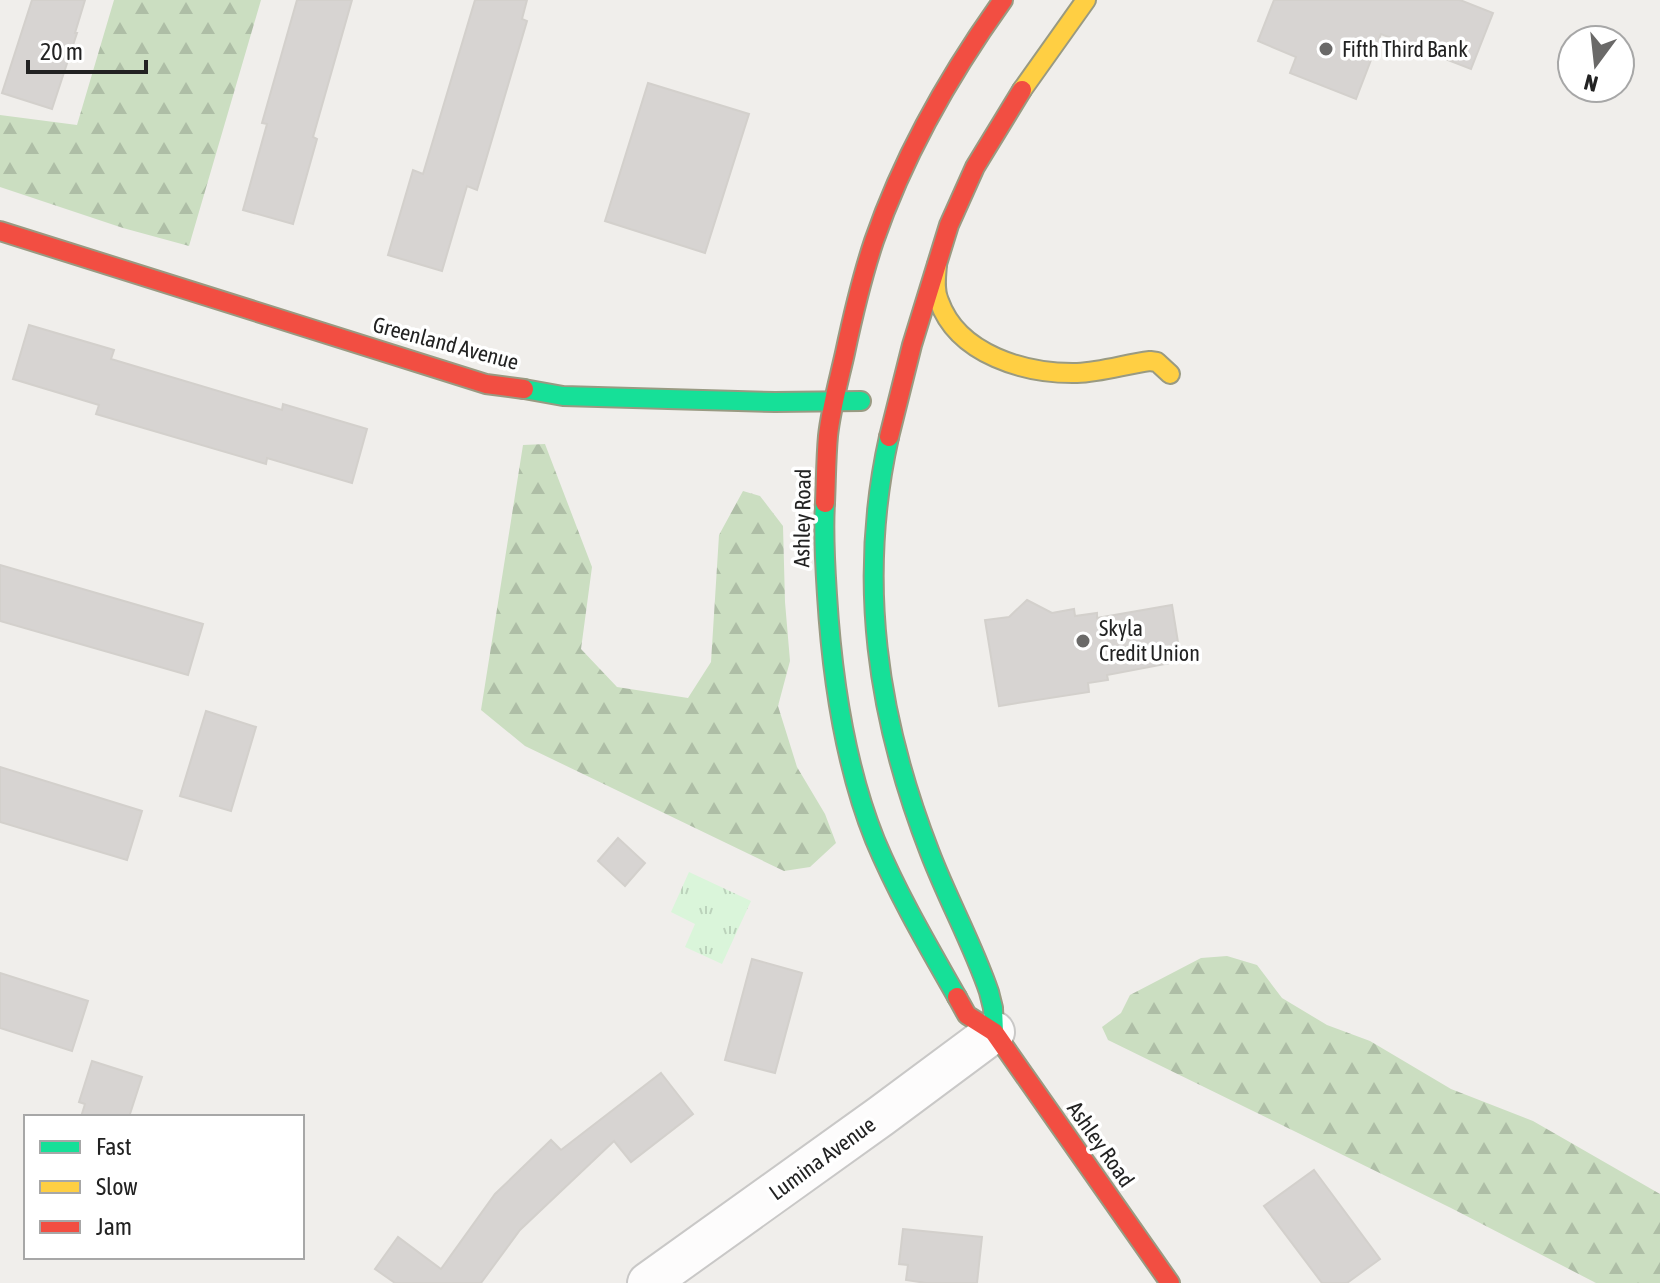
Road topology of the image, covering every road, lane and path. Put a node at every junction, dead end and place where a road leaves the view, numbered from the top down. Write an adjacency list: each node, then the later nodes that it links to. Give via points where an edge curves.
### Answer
1 (1003, 0): 7 (street, Ashley Road, via 953,73 887,206 857,297)
2 (1086, 0): 4 (street, Ashley Road, via 989,140)
3 (0, 231): 7 (street, Greenland Avenue, via 486,384 563,396)
4 (938, 254): 5 (street, via 935,289 942,309 963,336 991,356 1066,372 1150,361); 6 (street, Ashley Road)
5 (1170, 374)
6 (897, 401): 7 (street, Greenland Avenue); 8 (street, Ashley Road, via 875,541 877,654 897,756 943,884 986,982)
7 (834, 402): 8 (street, Ashley Road, via 823,550 830,650 849,758 875,839 911,916 967,1015)
8 (994, 1032): 9 (street, Lumina Avenue); 10 (street, Ashley Road)
9 (648, 1283)
10 (1170, 1283)

